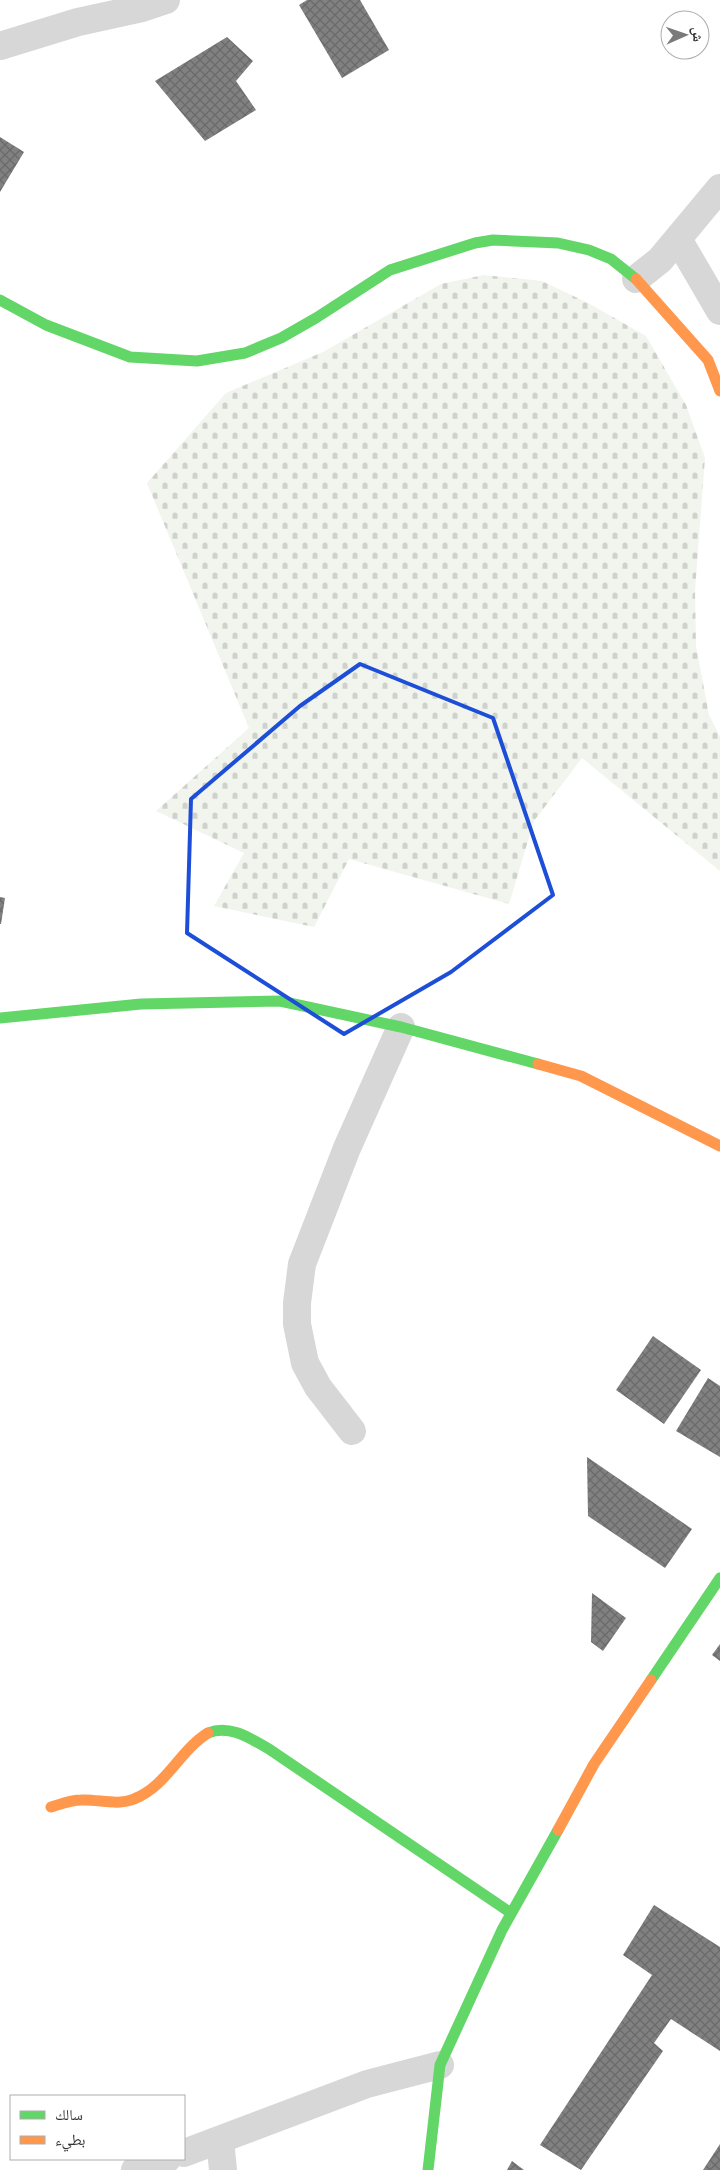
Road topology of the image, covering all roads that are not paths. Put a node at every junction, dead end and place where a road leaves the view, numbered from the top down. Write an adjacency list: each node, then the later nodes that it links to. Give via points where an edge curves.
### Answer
1 (166, 0): 2 (street)
2 (0, 46)
3 (720, 188): 4 (street)
4 (678, 239): 5 (street, via 660,260); 7 (street)
5 (636, 279): 6 (street, via 611,259 558,243 493,240 475,243 390,270 282,338 245,353 197,361 130,357 46,325); 8 (street, via 708,360)
6 (0, 300)
7 (720, 311)
8 (720, 391)
9 (0, 1018): 10 (street, via 141,1004 280,1002)
10 (401, 1028): 11 (street, via 581,1076); 12 (street, via 346,1148 302,1264 297,1303 297,1324 305,1363 322,1394)
11 (720, 1146)
12 (352, 1432)
13 (720, 1578): 15 (street, via 594,1764)
14 (51, 1807): 15 (street, via 81,1800 133,1800 152,1788 210,1731 237,1731 269,1749)
15 (512, 1913): 16 (street)
16 (440, 2065): 17 (street, via 367,2084); 22 (street)
17 (220, 2140): 18 (street); 21 (street)
18 (185, 2153)
19 (164, 2160): 20 (street)
20 (135, 2170)
21 (222, 2170)
22 (428, 2170)

